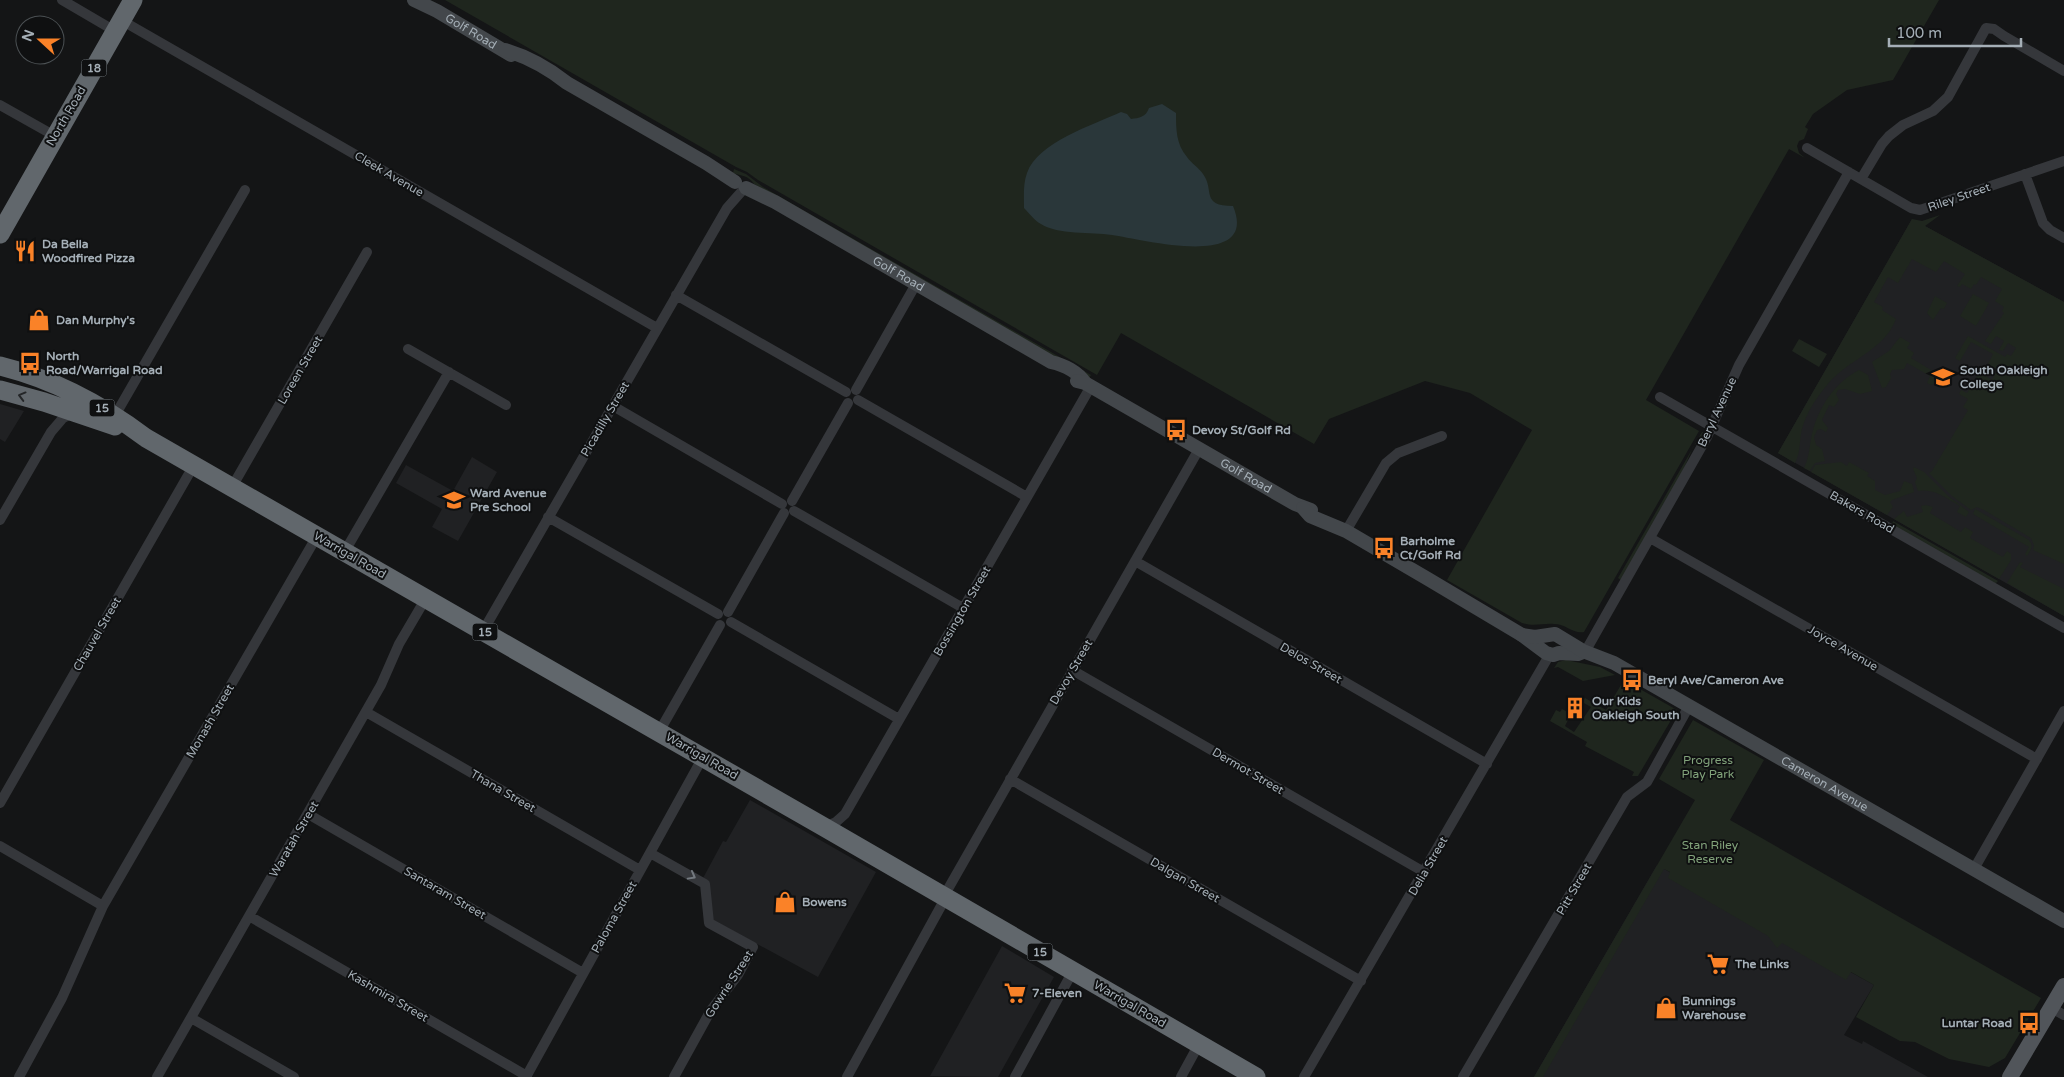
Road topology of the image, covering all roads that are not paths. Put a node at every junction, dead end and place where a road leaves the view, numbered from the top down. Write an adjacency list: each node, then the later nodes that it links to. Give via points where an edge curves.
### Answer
1 (62, 0): 6 (street, Cleek Avenue)
2 (133, 0): 6 (highway, North Road / 18)
3 (414, 0): 5 (street, Golf Road)
4 (424, 0): 5 (street, Golf Road)
5 (437, 11): 15 (street, Golf Road, via 543,74 567,83 706,163)
6 (118, 25): 9 (highway, North Road / 18); 22 (street, Cleek Avenue)
7 (2064, 71): 14 (street, via 1994,28 1986,28 1948,97 1933,111 1903,125 1889,136)
8 (0, 105): 9 (street)
9 (55, 136): 17 (highway, North Road / 18)
10 (1807, 148): 12 (street, Riley Street)
11 (2064, 161): 13 (street, Riley Street)
12 (1849, 172): 14 (street, Riley Street); 35 (street, Beryl Avenue, via 1739,366)
13 (2025, 174): 14 (street, Riley Street, via 1920,210); 18 (street, via 2043,223)
14 (1861, 179)
15 (739, 186): 20 (street, Golf Road, via 775,202); 21 (street, Picadilly Street)
16 (245, 190): 34 (street)
17 (0, 234)
18 (2064, 238)
19 (368, 252): 40 (street, Loreen Street)
20 (916, 284): 26 (street, Golf Road, via 1080,376); 28 (street)
21 (676, 295): 22 (street, Picadilly Street); 28 (street)
22 (656, 328): 32 (street, Picadilly Street)
23 (408, 349): 25 (street)
24 (0, 366): 34 (highway, Warrigal Road / 15, via 40,379)
25 (449, 372): 31 (street); 48 (street)
26 (1088, 384): 38 (street, Golf Road); 41 (street, Bossington Street)
27 (0, 390): 30 (highway, Warrigal Road / 15, one-way to 27)
28 (852, 396): 41 (street); 42 (street)
29 (1660, 396): 35 (street, Bakers Road)
30 (44, 402): 33 (highway, Warrigal Road / 15); 36 (street, via 54,420)
31 (506, 405)
32 (613, 406): 42 (street); 43 (street, Picadilly Street)
33 (75, 412): 34 (highway, Warrigal Road / 15); 36 (street, via 63,418)
34 (113, 420): 39 (highway, Warrigal Road / 15)
35 (1712, 426): 47 (street, Beryl Avenue); 53 (street, Bakers Road)
36 (51, 432): 44 (street)
37 (1442, 436): 45 (street, via 1398,454 1386,463)
38 (1198, 449): 45 (street, Golf Road); 49 (street, Devoy Street)
39 (194, 465): 40 (highway, Warrigal Road / 15); 70 (street, Chauvel Street)
40 (232, 487): 46 (highway, Warrigal Road / 15)
41 (1027, 497): 51 (street, Bossington Street)
42 (788, 507): 51 (street); 52 (street)
43 (548, 517): 52 (street); 54 (street, Picadilly Street)
44 (0, 520)
45 (1346, 531): 55 (street, Golf Road)
46 (317, 536): 48 (highway, Warrigal Road / 15); 79 (street, Monash Street)
47 (1650, 538): 58 (street, Beryl Avenue); 67 (street, Joyce Avenue)
48 (345, 552): 50 (highway, Warrigal Road / 15)
49 (1135, 561): 60 (street, Devoy Street); 68 (street, Delos Street)
50 (426, 598): 54 (highway, Warrigal Road / 15); 63 (street, Waratah Street)
51 (963, 608): 64 (street, Bossington Street)
52 (724, 618): 64 (street); 65 (street)
53 (2064, 628)
54 (483, 631): 65 (highway, Warrigal Road / 15)
55 (1522, 635): 56 (street); 59 (street, Golf Road)
56 (1548, 635): 57 (street, via 1555,634); 59 (street, via 1542,644)
57 (1563, 639): 58 (street, Cameron Avenue); 59 (street, via 1564,646)
58 (1584, 652): 59 (street, Cameron Avenue); 61 (street, Cameron Avenue, via 1614,662)
59 (1551, 653): 68 (street, Delia Street)
60 (1072, 670): 69 (street, Devoy Street); 77 (street, Dermot Street)
61 (1689, 706): 75 (street, Cameron Avenue); 99 (street, Pitt Street, via 1648,782 1627,797)
62 (2064, 711): 67 (street)
63 (366, 712): 71 (street, Waratah Street); 76 (street, Thana Street)
64 (899, 719): 72 (street, Bossington Street, via 845,814)
65 (659, 732): 66 (highway, Warrigal Road / 15)
66 (703, 757): 72 (highway, Warrigal Road / 15); 74 (street, Paloma Street)
67 (2036, 759): 75 (street)
68 (1487, 764): 77 (street, Delia Street)
69 (1010, 779): 78 (street, Devoy Street); 84 (street, Dalgan Street)
70 (0, 803)
71 (308, 814): 80 (street, Waratah Street); 83 (street, Santaram Street)
72 (824, 827): 78 (highway, Warrigal Road / 15)
73 (0, 846): 79 (street)
74 (650, 852): 76 (street, Paloma Street); 93 (street, Gowrie Street, one-way to 93, via 705,884 710,923 753,946 738,975 711,1010)
75 (1974, 869): 81 (street, Cameron Avenue)
76 (640, 870): 83 (street, Paloma Street)
77 (1424, 872): 84 (street, Delia Street)
78 (945, 896): 82 (highway, Warrigal Road / 15); 94 (street, Devoy Street)
79 (104, 906): 90 (street, Monash Street, via 66,990)
80 (249, 916): 87 (street, Waratah Street); 89 (street, Kashmira Street)
81 (2064, 921)
82 (1073, 971): 88 (highway, Warrigal Road / 15); 95 (street)
83 (583, 973): 89 (street, Paloma Street)
84 (1361, 981): 98 (street, Delia Street)
85 (2064, 986): 86 (main road)
86 (2058, 1012): 100 (main road)
87 (191, 1018): 91 (street, Waratah Street); 92 (street)
88 (1199, 1044): 96 (street); 97 (highway, Warrigal Road / 15)
89 (527, 1076)
90 (19, 1077)
91 (157, 1077)
92 (294, 1077)
93 (674, 1077)
94 (847, 1077)
95 (1014, 1077)
96 (1181, 1077)
97 (1256, 1077)
98 (1304, 1077)
99 (1463, 1077)
100 (2010, 1077)

